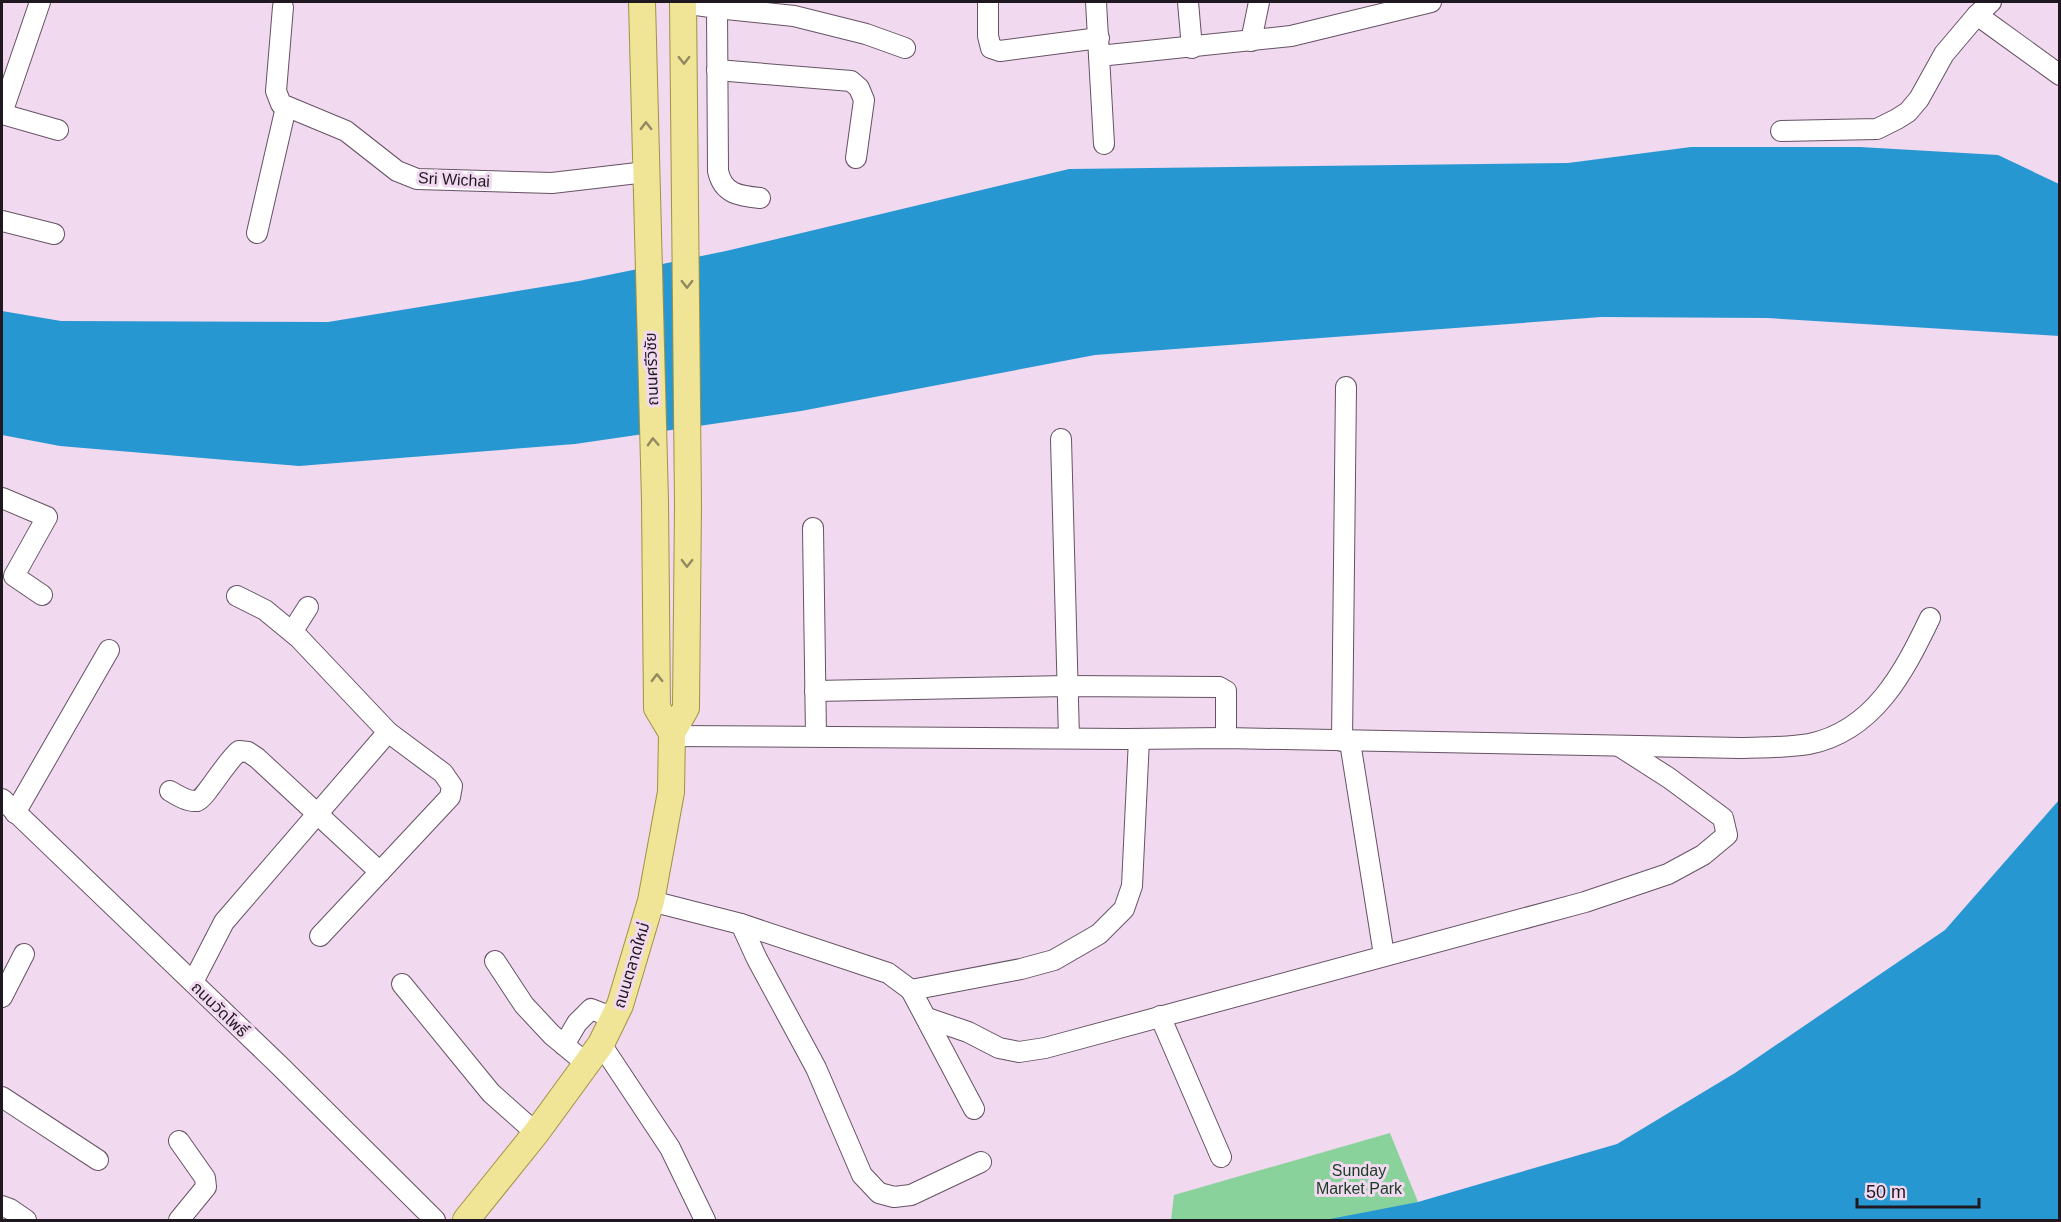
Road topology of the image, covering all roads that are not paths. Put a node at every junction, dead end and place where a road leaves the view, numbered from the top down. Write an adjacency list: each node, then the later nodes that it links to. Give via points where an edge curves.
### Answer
1 (40, 2): 19 (street)
2 (642, 2): 24 (main road, ถนนศรีวิชัย, one-way to 2)
3 (683, 2): 10 (street); 42 (main road, one-way to 42, via 687,225 686,708)
4 (988, 2): 13 (street, via 991,48 1000,51)
5 (1096, 2): 13 (street)
6 (1188, 2): 15 (street)
7 (1259, 2): 12 (street)
8 (1431, 2): 12 (street, via 1291,36)
9 (283, 7): 18 (street, via 276,91)
10 (717, 8): 14 (street, via 794,16); 16 (street)
11 (1984, 8): 17 (street); 21 (street, via 1944,54 1919,99 1897,119 1877,129)
12 (1251, 41): 15 (street)
13 (1099, 47): 15 (street); 22 (street)
14 (905, 48)
15 (1192, 48)
16 (717, 70): 23 (street, via 851,81 864,100); 25 (street, via 720,183 741,196)
17 (2060, 75)
18 (284, 105): 24 (street, Sri Wichai, via 346,131 397,171 417,179 552,183); 27 (street)
19 (2, 113): 20 (street)
20 (57, 130)
21 (1781, 131)
22 (1104, 144)
23 (856, 158)
24 (646, 172): 42 (main road, ถนนศรีวิชัย, one-way to 24, via 657,708)
25 (760, 198)
26 (2, 221): 28 (street)
27 (257, 233)
28 (54, 234)
29 (1346, 387): 47 (street)
30 (1061, 439): 39 (street)
31 (2, 498): 33 (street, via 47,517 14,576)
32 (813, 528): 40 (street)
33 (42, 595)
34 (237, 596): 37 (street, via 265,610)
35 (308, 607): 37 (street)
36 (1930, 618): 48 (street, via 1907,666 1878,706 1841,733 1809,744 1740,748)
37 (292, 632): 41 (street)
38 (109, 650): 50 (street)
39 (1067, 686): 40 (street); 44 (street); 45 (street, via 1219,687 1226,691)
40 (815, 691): 43 (street)
41 (388, 732): 51 (street); 52 (street, via 442,773 452,786 450,797)
42 (672, 734): 43 (street); 53 (main road, ถนนตลาดใหม่, via 671,792)
43 (816, 736): 44 (street)
44 (1069, 738): 46 (street)
45 (1226, 738): 46 (street); 47 (street)
46 (1139, 739): 61 (street, via 1132,886 1125,909 1099,934 1054,960)
47 (1346, 741): 48 (street); 57 (street)
48 (1619, 746): 57 (street, via 1723,818 1727,835 1668,874 1586,902)
49 (170, 791): 51 (street, via 196,801 203,798 230,758 239,751 248,752)
50 (8, 806): 59 (street, ถนนวัดโพธิ์)
51 (316, 815): 52 (street); 59 (street, via 224,922)
52 (380, 872): 55 (street)
53 (651, 901): 54 (street); 64 (main road, ถนนตลาดใหม่)
54 (741, 924): 61 (street, via 888,973); 74 (street, via 816,1068 862,1175 879,1193 894,1197 911,1194)
55 (320, 936)
56 (24, 954): 62 (street)
57 (1384, 955): 63 (street)
58 (495, 960): 66 (street, via 524,1005)
59 (192, 982): 78 (street, ถนนวัดโพธิ์)
60 (402, 984): 70 (street, via 485,1086)
61 (911, 990): 65 (street)
62 (2, 997)
63 (1160, 1016): 65 (street, via 1019,1053); 72 (street)
64 (614, 1018): 66 (street, via 591,1008); 67 (main road, ถนนตลาดใหม่)
65 (927, 1018): 69 (street)
66 (564, 1045): 67 (street)
67 (594, 1054): 70 (main road, ถนนตลาดใหม่); 80 (street, via 670,1148)
68 (2, 1097): 73 (street)
69 (974, 1109)
70 (536, 1133): 79 (main road, ถนนตลาดใหม่)
71 (179, 1141): 77 (street, via 205,1178 206,1187)
72 (1221, 1157)
73 (98, 1160)
74 (981, 1162)
75 (2, 1206): 76 (street)
76 (26, 1221)
77 (178, 1221)
78 (435, 1221)
79 (466, 1221)
80 (705, 1221)

